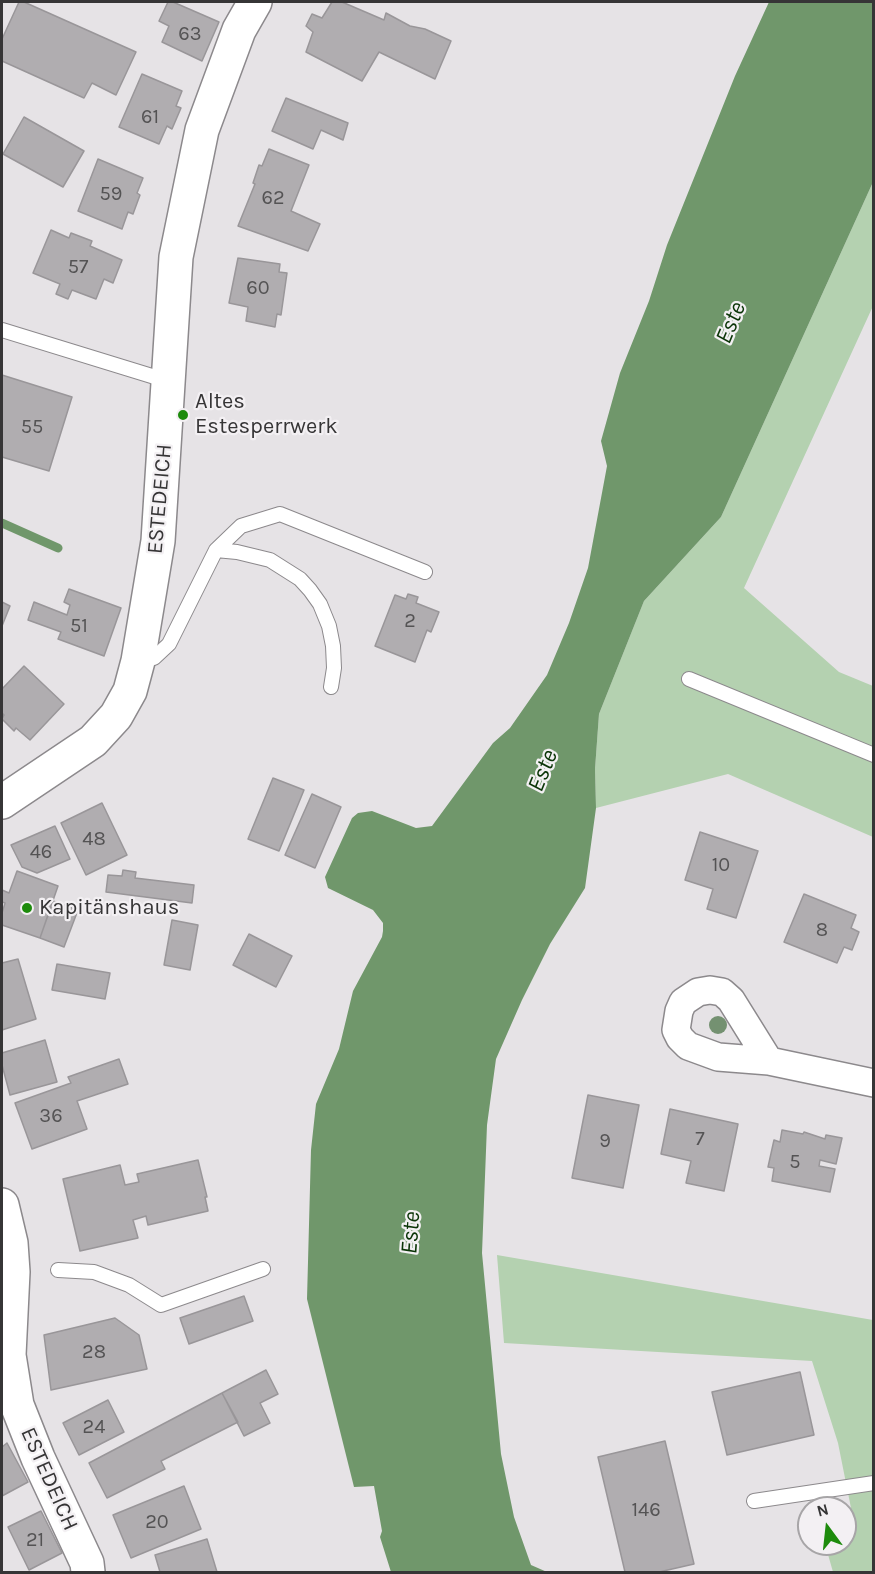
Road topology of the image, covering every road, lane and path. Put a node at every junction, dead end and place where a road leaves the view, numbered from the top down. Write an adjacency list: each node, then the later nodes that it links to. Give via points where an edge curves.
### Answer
1 (255, 2): 3 (street, ESTEDEICH, via 239,30 202,130 176,257)
2 (2, 330): 3 (lane)
3 (168, 381): 6 (street, ESTEDEICH, via 158,541)
4 (216, 550): 5 (lane, via 241,526 280,514); 6 (lane, via 169,644 154,658); 8 (lane, via 270,560 310,590 329,626 334,668)
5 (425, 572)
6 (138, 661): 10 (street, ESTEDEICH, via 130,691 116,716 93,741)
7 (689, 679): 9 (lane)
8 (331, 687)
9 (873, 755)
10 (2, 802)
11 (769, 1061): 12 (street)
12 (873, 1083)
13 (2, 1205): 16 (street, ESTEDEICH, via 11,1243)
14 (263, 1269): 15 (lane, via 161,1305 129,1285 94,1272)
15 (58, 1270)
16 (7, 1281): 19 (street, ESTEDEICH, via 9,1355 17,1405)
17 (873, 1483): 18 (lane)
18 (754, 1501)
19 (88, 1572)

